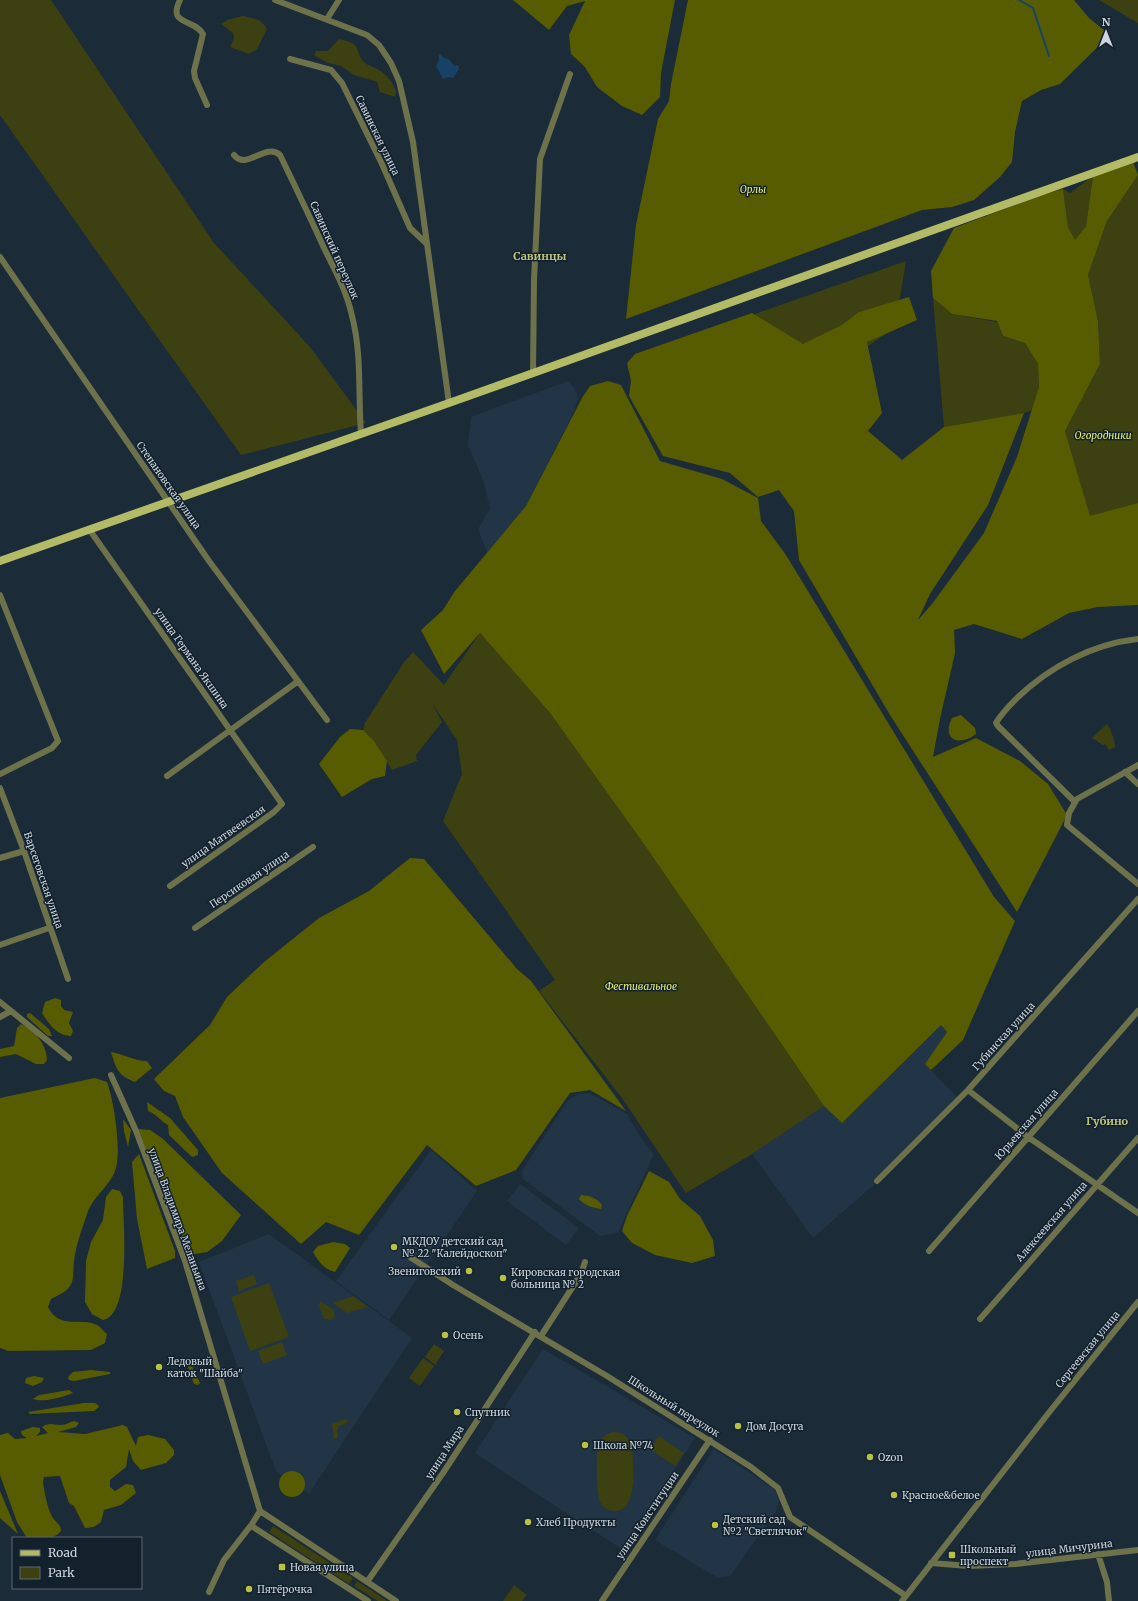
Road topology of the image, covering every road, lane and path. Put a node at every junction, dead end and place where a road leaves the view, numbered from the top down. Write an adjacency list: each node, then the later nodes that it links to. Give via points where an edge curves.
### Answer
1 (180, 0): 7 (street, via 177,15 181,20 197,27 203,34 194,72)
2 (275, 0): 4 (street)
3 (340, 0): 4 (street)
4 (327, 19): 10 (street, via 367,35 373,40 391,63 400,81 413,142)
5 (290, 59): 10 (street, Савинская улица, via 331,70 342,83 410,228)
6 (570, 74): 12 (street, via 540,159 534,280)
7 (207, 105)
8 (234, 155): 14 (street, Савинский переулок, via 236,158 247,160 267,151 274,151 280,155 332,264 352,316 360,381)
9 (1138, 156): 12 (main road)
10 (427, 244): 13 (street)
11 (0, 257): 15 (street, Степановская улица)
12 (533, 373): 13 (main road)
13 (449, 403): 14 (main road)
14 (361, 434): 15 (main road)
15 (168, 502): 16 (main road); 20 (street, Степановская улица)
16 (89, 530): 17 (main road); 22 (street, улица Германа Якшина)
17 (0, 561)
18 (0, 595): 25 (street, via 58,741 52,748)
19 (1138, 639): 30 (street, via 1102,647 1054,669 1030,686 1007,708 996,723)
20 (297, 682): 21 (street, Степановская улица); 22 (street)
21 (327, 720)
22 (231, 730): 26 (street); 29 (street, улица Германа Якшина)
23 (1138, 765): 24 (street)
24 (1125, 772): 27 (street); 30 (street)
25 (0, 774)
26 (167, 776)
27 (1138, 784)
28 (0, 788): 32 (street, Варсеговская улица)
29 (280, 799): 35 (street, улица Матвеевская, via 282,804 274,812)
30 (1075, 802): 34 (street, via 1069,813 1067,826)
31 (314, 847): 38 (street, Персиковая улица)
32 (24, 851): 33 (street); 37 (street, Варсеговская улица)
33 (0, 858)
34 (1138, 884)
35 (170, 886)
36 (1138, 899): 47 (street, Губинская улица)
37 (49, 928): 39 (street); 40 (street, Варсеговская улица)
38 (195, 928)
39 (0, 945)
40 (68, 979)
41 (0, 1002): 43 (street)
42 (1138, 1011): 48 (street, Юрьевская улица)
43 (11, 1012): 44 (street); 45 (street)
44 (0, 1017)
45 (69, 1058)
46 (111, 1075): 60 (street, улица Владимира Меланьина, via 136,1131 185,1261)
47 (968, 1090): 48 (street); 50 (street, Губинская улица)
48 (1028, 1137): 51 (street); 53 (street, Юрьевская улица)
49 (1138, 1138): 51 (street, Алексеевская улица)
50 (877, 1181)
51 (1097, 1183): 52 (street); 57 (street, Алексеевская улица)
52 (1138, 1213)
53 (929, 1251)
54 (410, 1257): 58 (street, Школьный переулок)
55 (585, 1262): 58 (street, улица Мира, via 580,1274)
56 (1138, 1302): 64 (street, Сергеевская улица)
57 (980, 1319)
58 (538, 1334): 59 (street, Школьный переулок); 65 (street, улица Мира)
59 (710, 1440): 67 (street, Школьный переулок, via 775,1484 782,1493 790,1516); 70 (street, улица Конституции)
60 (260, 1511): 61 (street); 65 (street)
61 (252, 1524): 66 (street, via 224,1560); 68 (street)
62 (1138, 1550): 63 (street, улица Мичурина)
63 (1098, 1554): 64 (street, улица Мичурина, via 1015,1564 968,1566); 71 (street, via 1107,1582)
64 (931, 1563): 67 (street, Сергеевская улица)
65 (367, 1582): 69 (street)
66 (209, 1592)
67 (904, 1599)
68 (368, 1601)
69 (396, 1601)
70 (602, 1601)
71 (1109, 1601)

